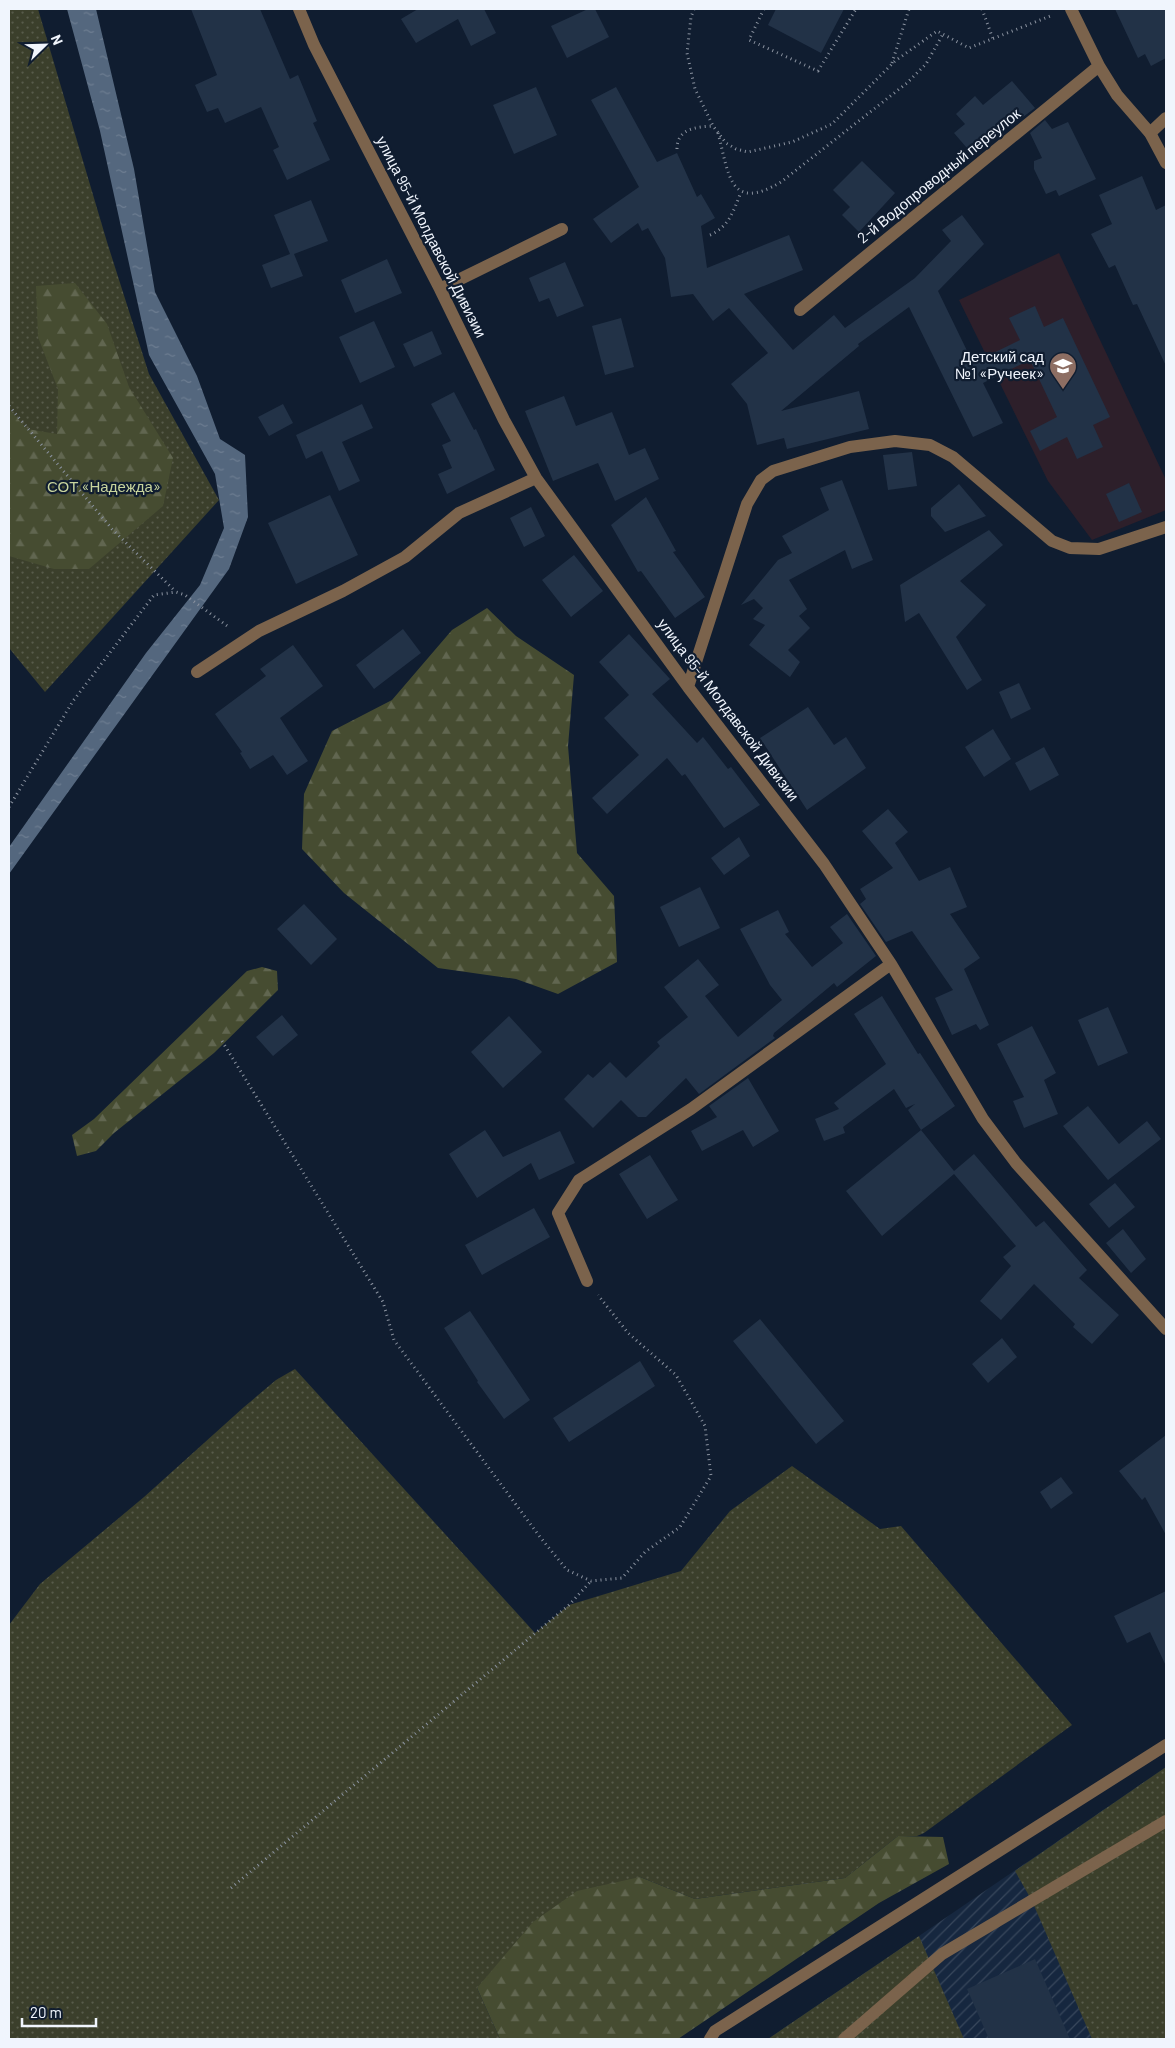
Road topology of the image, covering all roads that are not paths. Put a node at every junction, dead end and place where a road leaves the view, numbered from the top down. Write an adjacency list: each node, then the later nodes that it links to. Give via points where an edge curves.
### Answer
1 (299, 9): 8 (street, улица 95-й Молдавской Дивизии, via 314,45)
2 (1066, 10): 3 (street)
3 (1098, 66): 5 (street, via 1117,95); 9 (street, 2-й Водопроводный переулок)
4 (1166, 118): 5 (street)
5 (1150, 133): 6 (street)
6 (1166, 163)
7 (562, 229): 8 (street)
8 (440, 289): 10 (street, улица 95-й Молдавской Дивизии)
9 (800, 310)
10 (536, 478): 12 (street, via 459,513 405,557 259,631); 13 (street, улица 95-й Молдавской Дивизии)
11 (1166, 527): 13 (street, via 1099,550 1070,548 1052,541 953,458 930,446 895,441 850,447 773,471 761,480 747,504)
12 (197, 672)
13 (688, 687): 14 (street, улица 95-й Молдавской Дивизии, via 824,864)
14 (891, 964): 15 (street, via 691,1109 579,1180 558,1213); 16 (street, улица 95-й Молдавской Дивизии, via 983,1119 1016,1164)
15 (587, 1281)
16 (1166, 1329)
17 (1166, 1745): 19 (street, via 715,2031)
18 (1166, 1821): 20 (street, via 942,1954)
19 (710, 2039)
20 (844, 2039)

